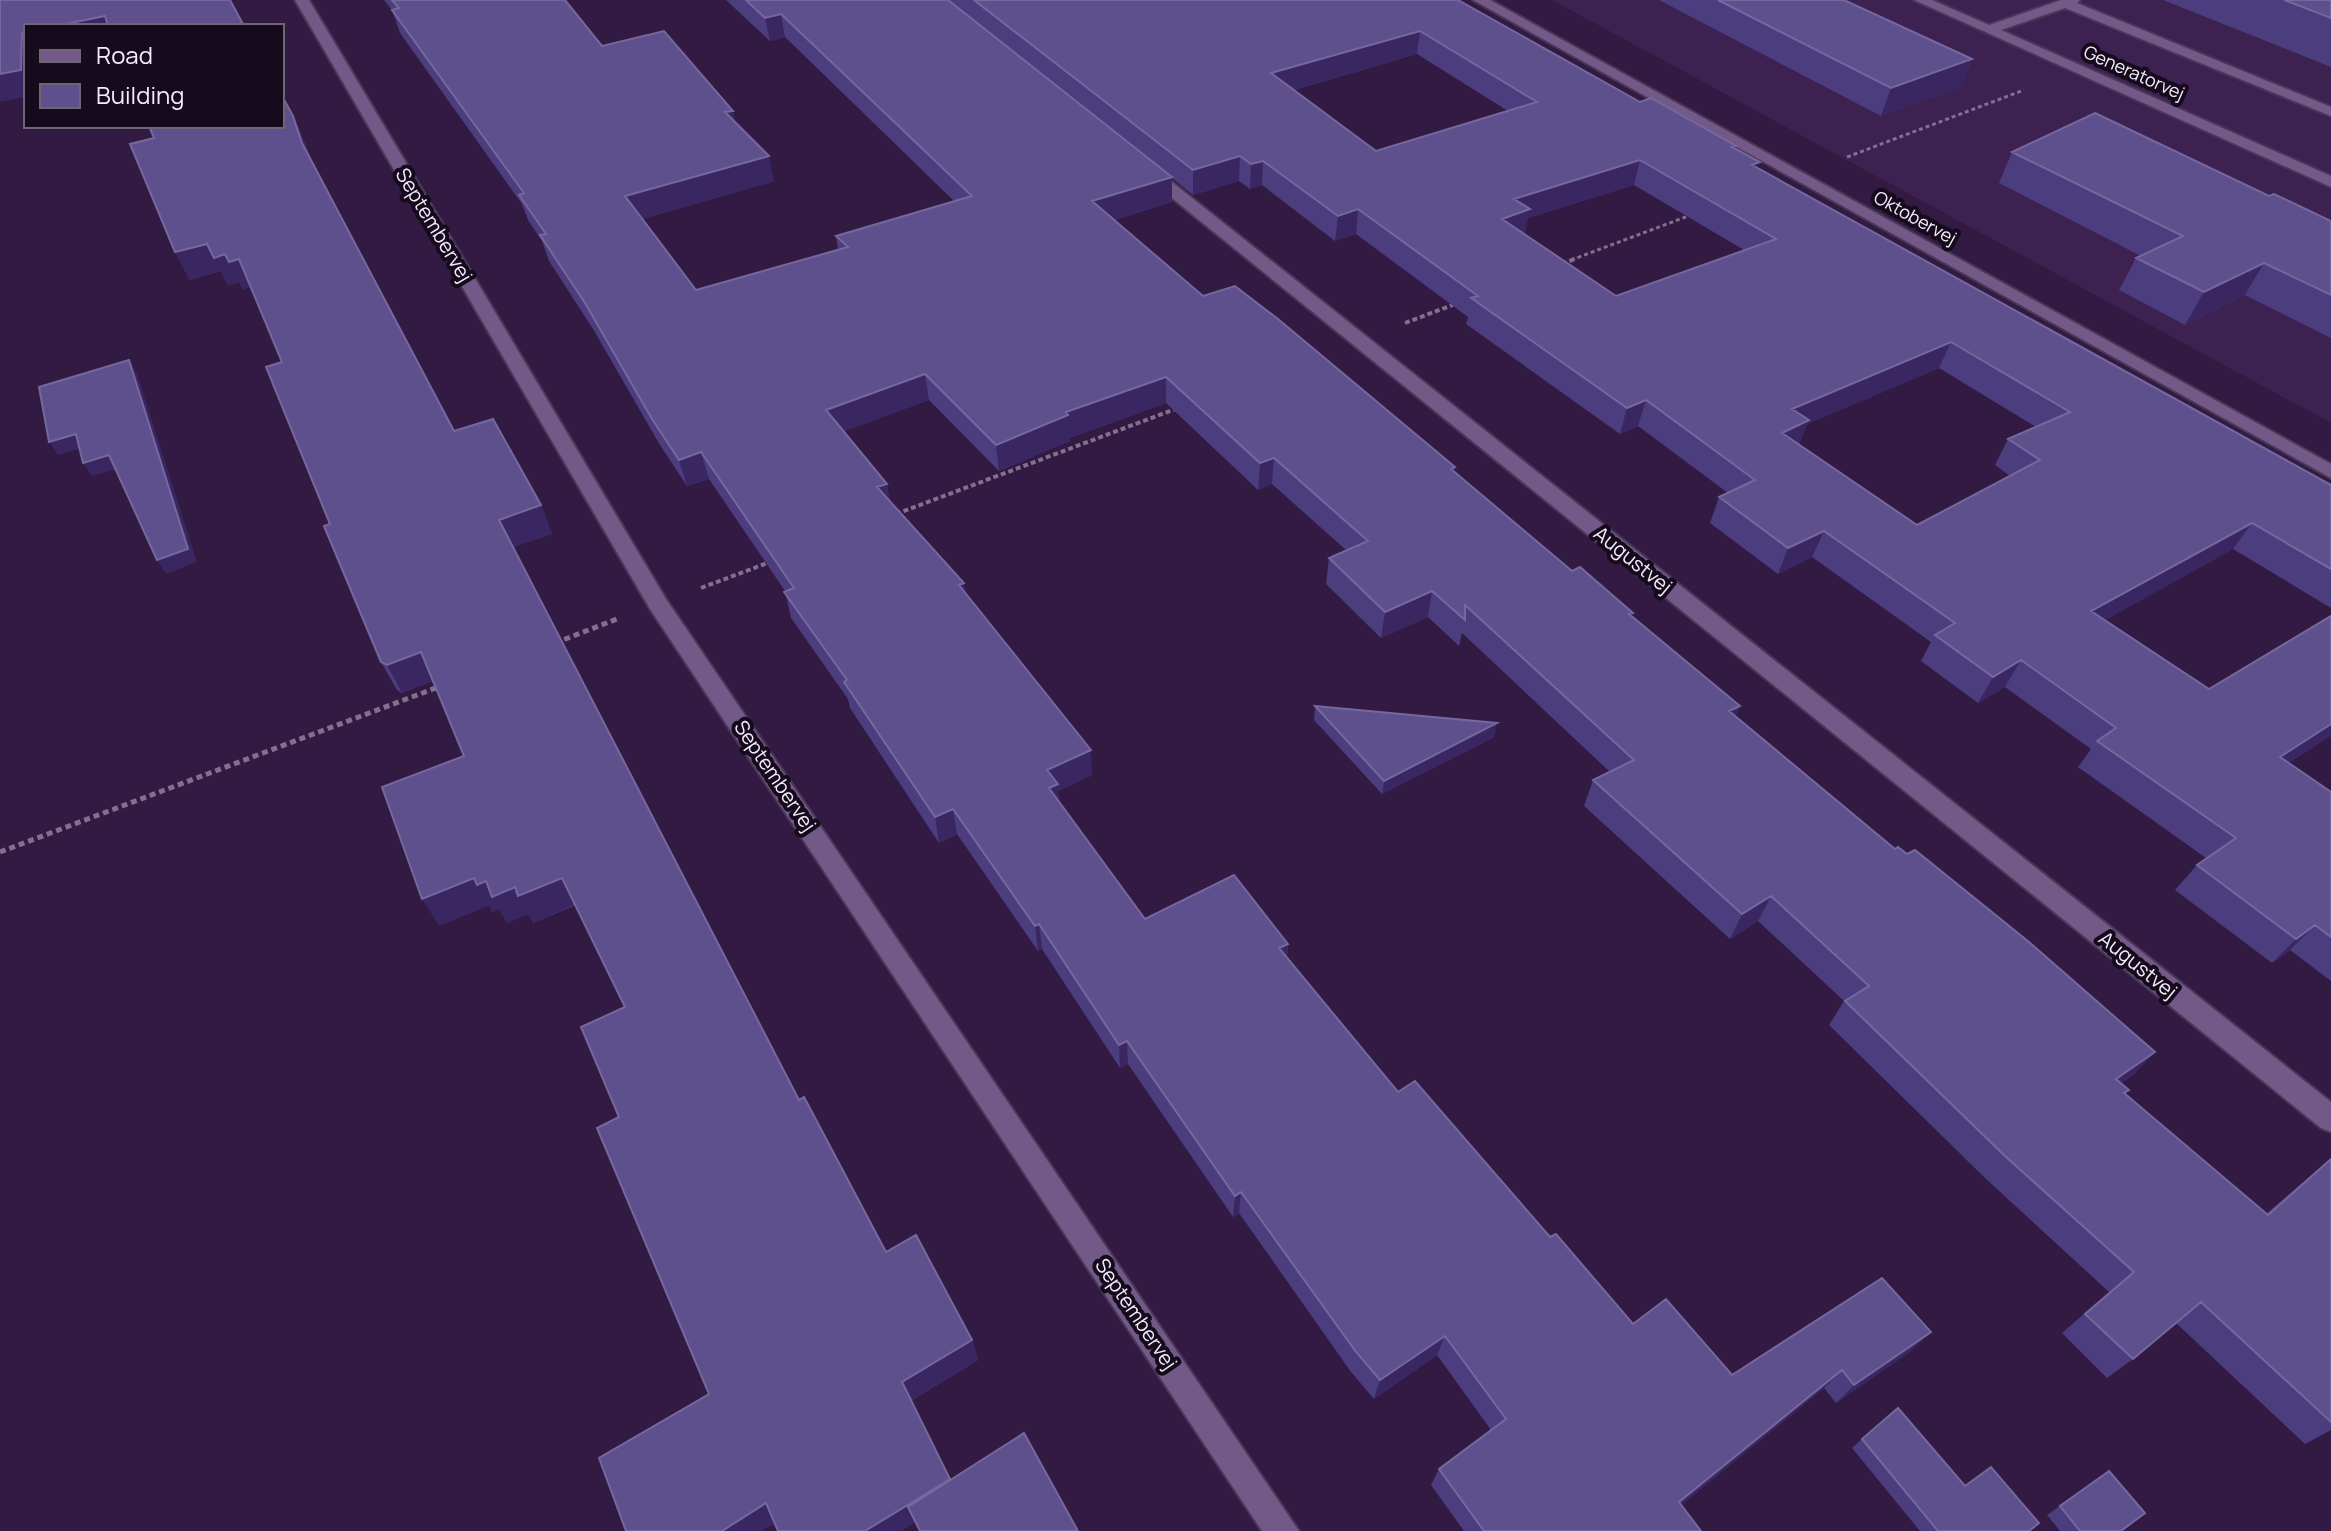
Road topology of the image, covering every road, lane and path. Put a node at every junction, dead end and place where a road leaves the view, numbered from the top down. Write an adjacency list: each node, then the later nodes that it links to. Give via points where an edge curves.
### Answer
1 (302, 0): 19 (street, Septembervej)
2 (1480, 0): 9 (street, Oktobervej)
3 (1921, 0): 5 (street, Generatorvej)
4 (2069, 2): 5 (street); 7 (street)
5 (1989, 30): 6 (street, Generatorvej)
6 (2078, 70): 9 (path); 10 (street, Generatorvej)
7 (2331, 112)
8 (1129, 155): 14 (street, Augustvej)
9 (1796, 175): 16 (street, Oktobervej)
10 (2331, 182)
11 (1692, 215): 12 (path)
12 (1561, 264)
13 (1458, 303): 14 (path)
14 (1359, 340): 23 (street, Augustvej)
15 (1180, 408): 17 (path)
16 (2331, 472)
17 (895, 515)
18 (775, 560): 19 (path)
19 (658, 604): 20 (path); 24 (street, Septembervej)
20 (543, 647)
21 (455, 680): 22 (path)
22 (0, 852)
23 (2331, 1119)
24 (1282, 1531)

